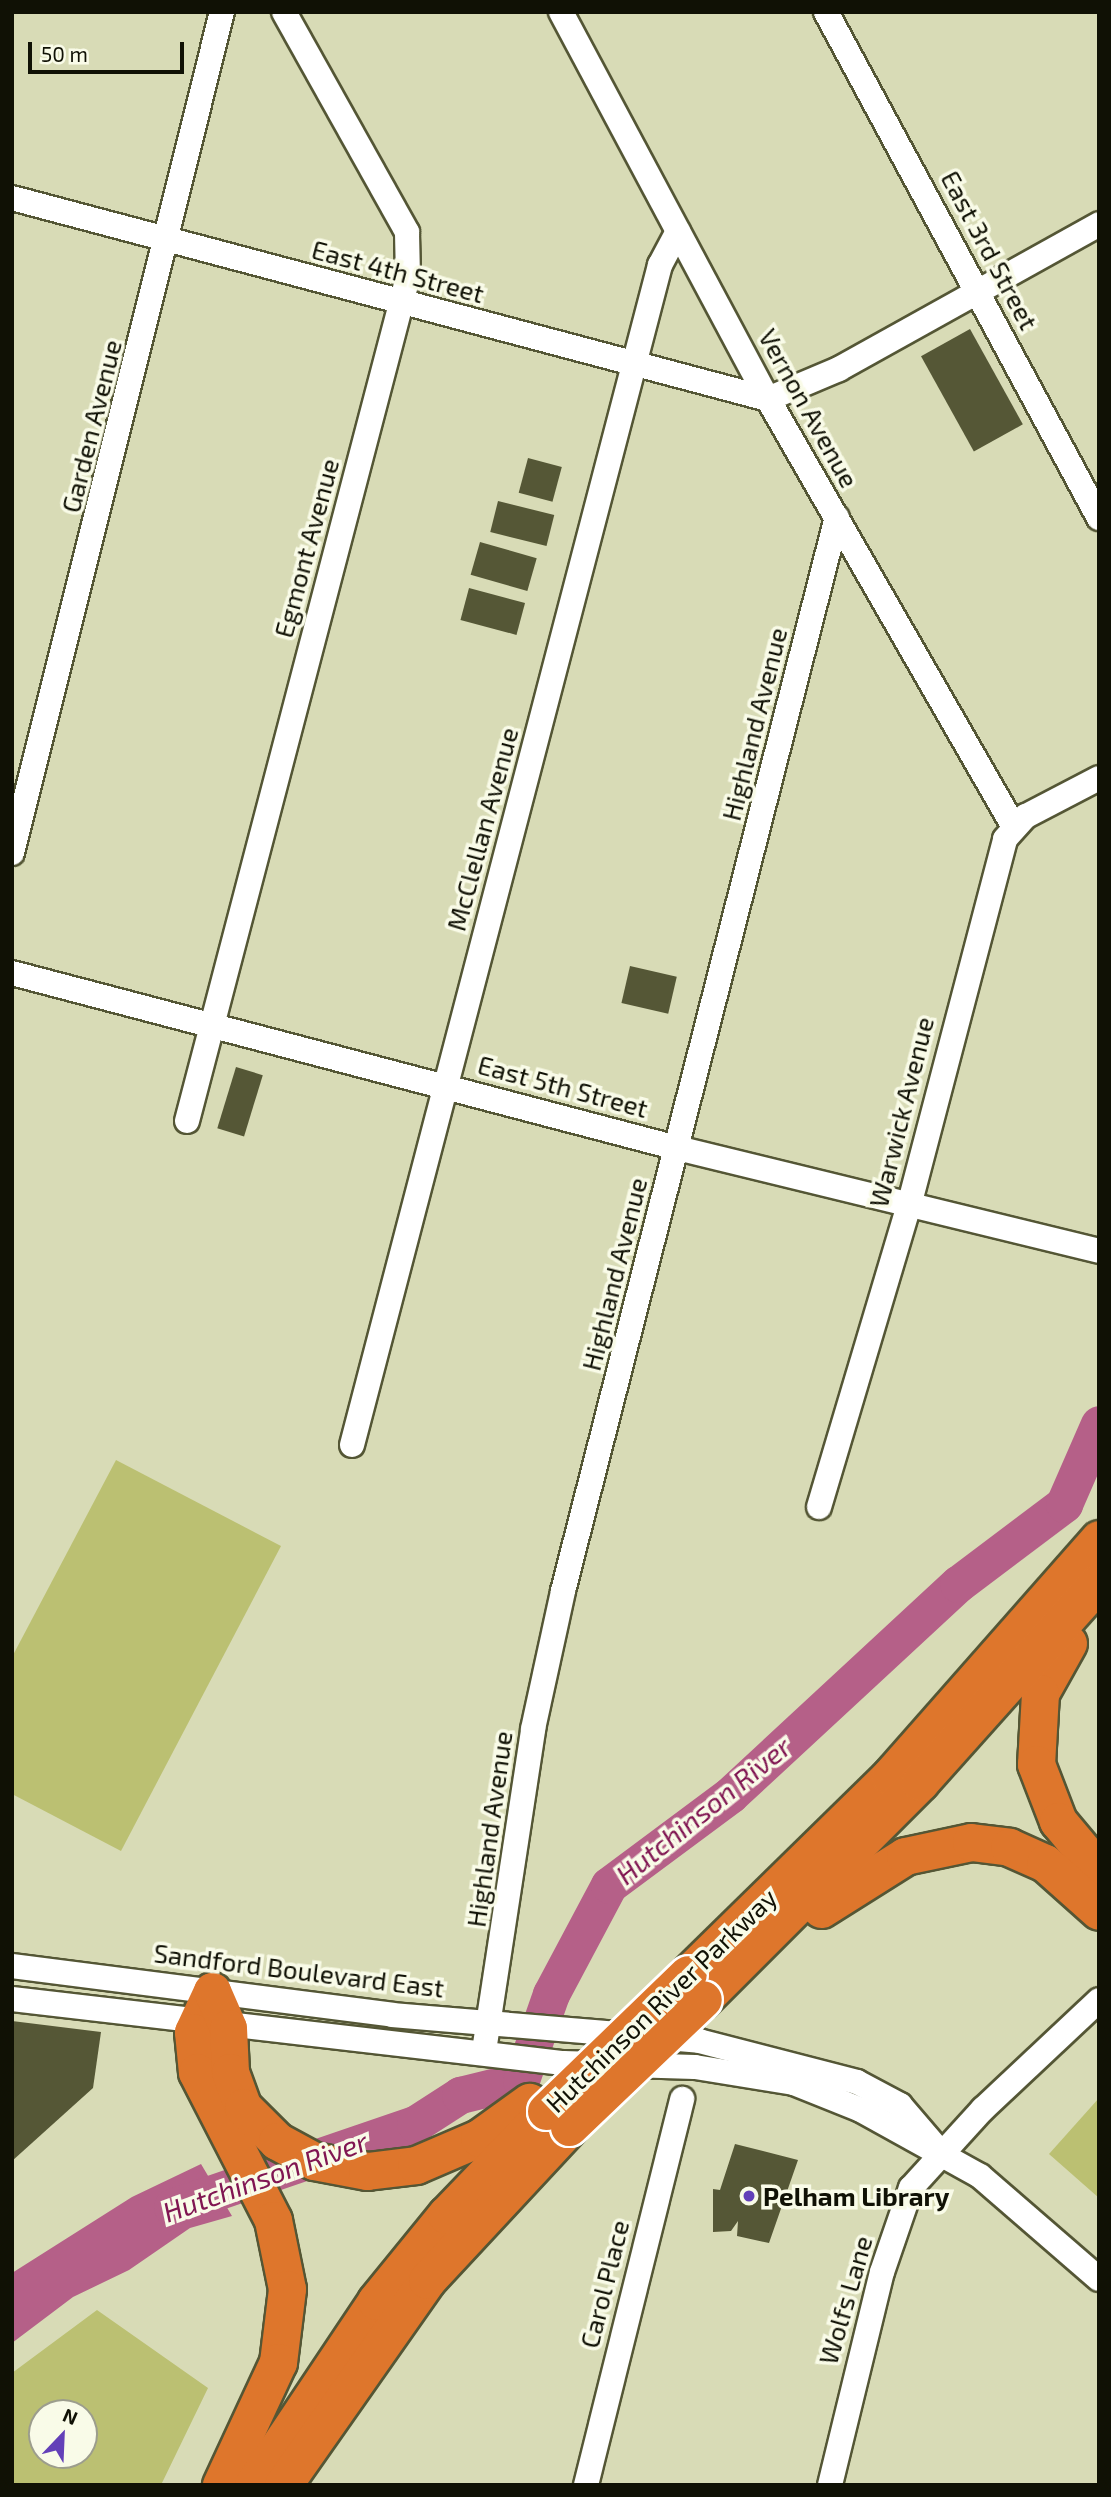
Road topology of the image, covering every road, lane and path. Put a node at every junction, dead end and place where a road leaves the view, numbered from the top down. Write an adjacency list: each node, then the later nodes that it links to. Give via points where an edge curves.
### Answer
1 (222, 12): 8 (street, Garden Avenue)
2 (284, 12): 10 (street, Egmont Avenue, via 407,232)
3 (561, 12): 7 (street, Vernon Avenue)
4 (826, 12): 9 (street, East 3rd Street)
5 (12, 198): 8 (street, East 4th Street)
6 (1099, 225): 9 (street)
7 (678, 231): 11 (street, McClellan Avenue, via 660,265); 12 (street, Vernon Avenue)
8 (170, 238): 10 (street, East 4th Street); 17 (street, Garden Avenue)
9 (979, 292): 12 (street, via 839,369); 14 (street, East 3rd Street)
10 (400, 305): 11 (street, East 4th Street); 19 (street, Egmont Avenue)
11 (633, 366): 12 (street, East 4th Street); 20 (street, McClellan Avenue)
12 (768, 399): 13 (street, Vernon Avenue)
13 (836, 517): 16 (street, Vernon Avenue); 22 (street, Highland Avenue)
14 (1099, 518)
15 (1099, 778): 16 (street)
16 (1014, 827): 23 (street, Warwick Avenue, via 995,867)
17 (12, 853)
18 (12, 973): 19 (street, East 5th Street)
19 (211, 1028): 20 (street, East 5th Street); 21 (street, Egmont Avenue)
20 (446, 1085): 22 (street, East 5th Street); 25 (street, McClellan Avenue)
21 (187, 1121)
22 (677, 1149): 23 (street, East 5th Street); 38 (street, Highland Avenue, via 533,1729)
23 (910, 1202): 24 (street, East 5th Street); 26 (street, Warwick Avenue)
24 (1099, 1251)
25 (352, 1445)
26 (819, 1507)
27 (1099, 1539): 34 (highway, Hutchinson River Parkway, via 920,1744)
28 (1099, 1582): 33 (highway, Hutchinson River Parkway, via 920,1782)
29 (1099, 1596): 30 (highway, via 1048,1674 1035,1742 1049,1804)
30 (1099, 1870)
31 (1099, 1910): 33 (highway, via 1061,1874 1028,1855 997,1845 945,1845 905,1856 858,1881)
32 (12, 1966): 37 (street, Sandford Boulevard East)
33 (737, 1966): 34 (highway, Hutchinson River Parkway)
34 (696, 1987): 41 (highway, Hutchinson River Parkway, bridge)
35 (12, 1999): 37 (street, Sandford Boulevard East)
36 (1099, 2000): 43 (street, Wolfs Lane)
37 (212, 2013): 38 (street, Sandford Boulevard East); 39 (street, Sandford Boulevard East); 42 (highway, via 195,2064)
38 (494, 2024): 39 (street, Highland Avenue); 43 (street, Sandford Boulevard East, via 699,2041 809,2064 900,2105)
39 (489, 2051): 43 (street, Sandford Boulevard East, via 563,2063 695,2067 794,2084)
40 (682, 2099): 48 (street, Carol Place)
41 (551, 2110): 42 (highway, via 449,2154 367,2171 297,2154); 46 (highway, Hutchinson River Parkway, via 376,2301); 47 (highway, Hutchinson River Parkway)
42 (229, 2112): 45 (highway, via 267,2206 286,2272 285,2333 270,2383)
43 (943, 2155): 44 (street, Sandford Boulevard East, via 980,2176); 49 (street, Wolfs Lane, via 911,2188 899,2222)
44 (1099, 2279)
45 (221, 2485)
46 (253, 2485)
47 (283, 2485)
48 (586, 2485)
49 (830, 2485)

